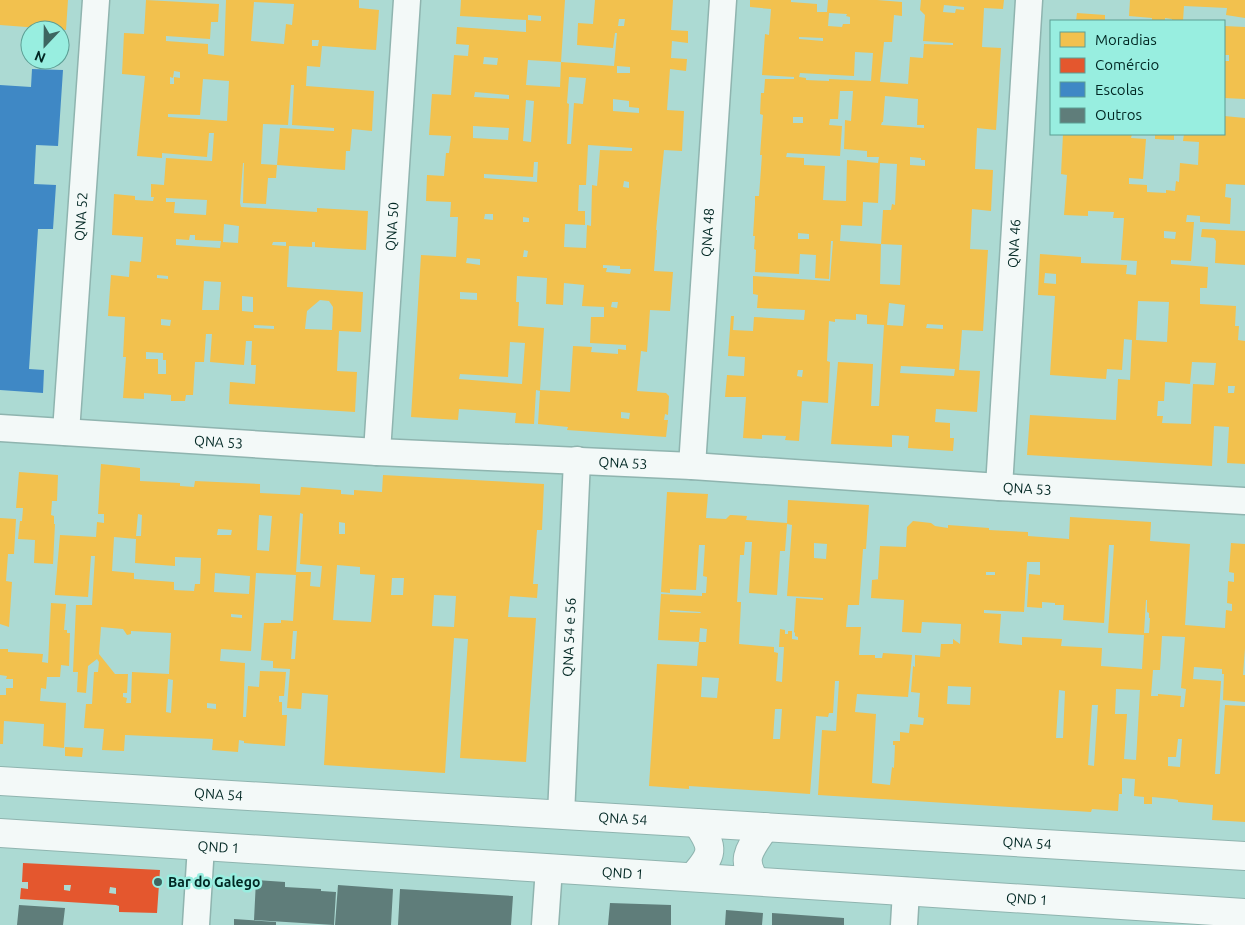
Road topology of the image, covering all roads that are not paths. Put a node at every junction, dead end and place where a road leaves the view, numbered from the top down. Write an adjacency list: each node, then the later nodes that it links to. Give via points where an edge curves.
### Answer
1 (96, 0): 6 (street, QNA 52)
2 (407, 0): 7 (street, QNA 50)
3 (723, 0): 9 (street, QNA 48)
4 (1029, 0): 10 (street, QNA 46)
5 (0, 428): 6 (street, QNA 53)
6 (66, 432): 7 (street, QNA 53)
7 (377, 452): 8 (street, QNA 53)
8 (577, 460): 9 (street, QNA 53); 13 (street, QNA 54 e 56)
9 (692, 466): 10 (street, QNA 53)
10 (999, 487): 11 (street, QNA 53)
11 (1245, 501)
12 (0, 781): 13 (main road, QNA 54)
13 (561, 815): 14 (main road, QNA 54)
14 (697, 823): 15 (main road, QNA 54); 20 (main road, via 709,841 709,850 704,865)
15 (765, 827): 18 (main road, QNA 54); 21 (main road, via 748,855 749,872)
16 (0, 833): 17 (main road, QND 1)
17 (201, 846): 19 (main road, QND 1); 24 (street)
18 (1245, 856)
19 (549, 868): 20 (main road, QND 1); 25 (street)
20 (693, 877): 21 (main road, QND 1)
21 (756, 882): 22 (main road, QND 1)
22 (906, 891): 23 (main road, QND 1); 26 (street)
23 (1245, 913)
24 (196, 925)
25 (545, 925)
26 (904, 925)

